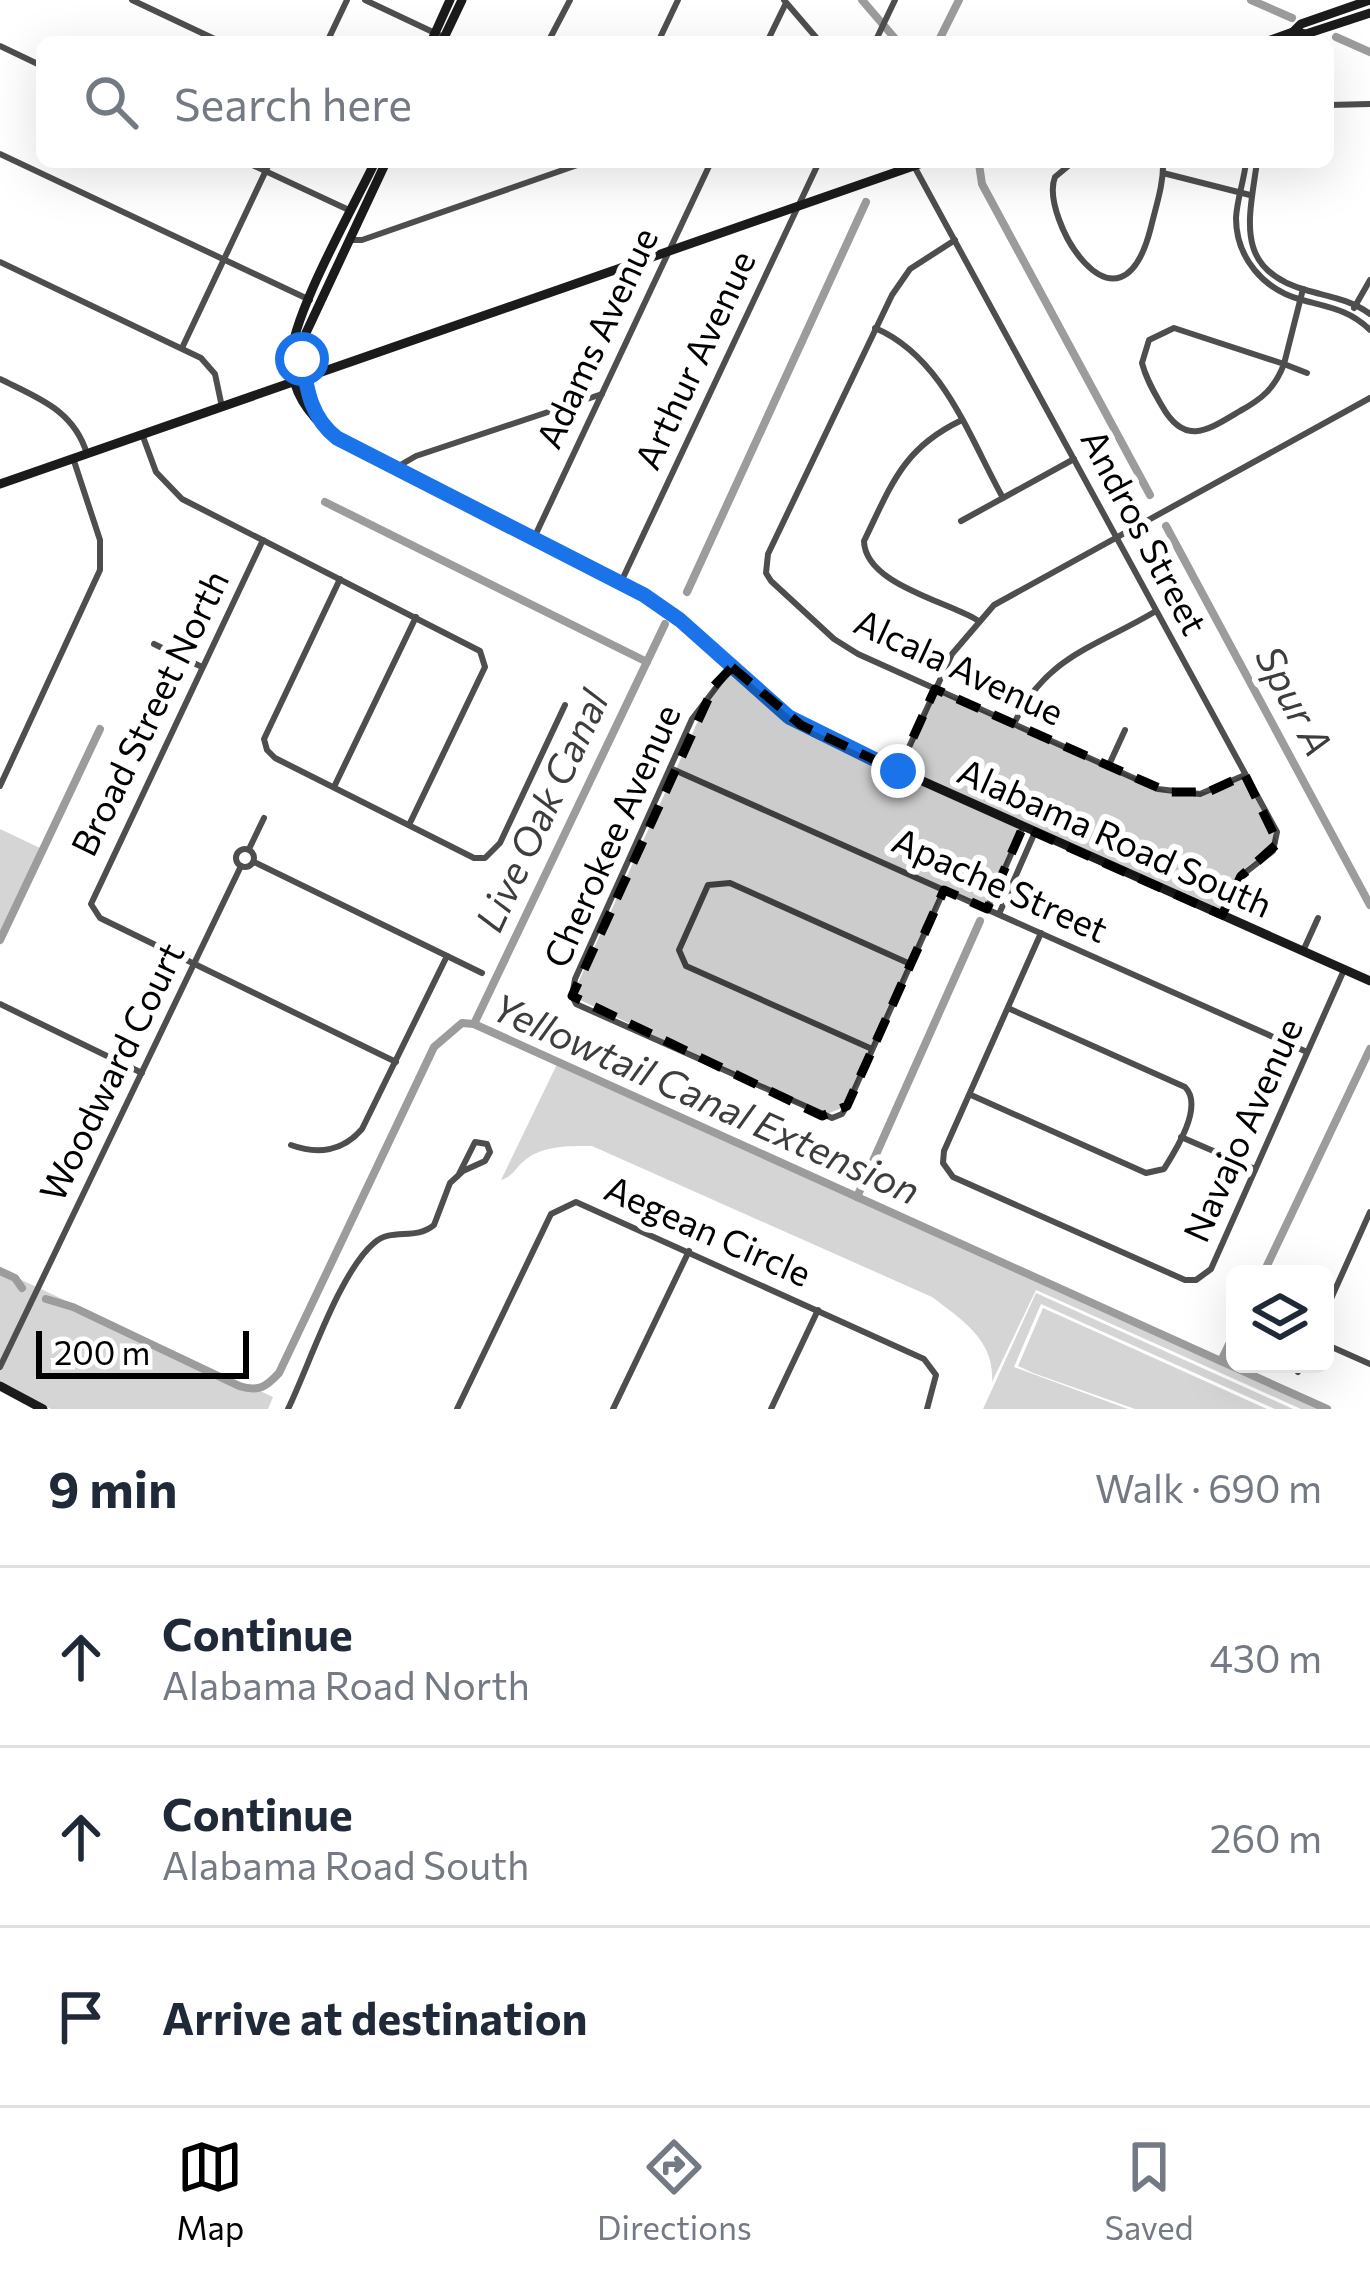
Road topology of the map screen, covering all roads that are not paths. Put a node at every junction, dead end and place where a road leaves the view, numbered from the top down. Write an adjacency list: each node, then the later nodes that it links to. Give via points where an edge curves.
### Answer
1 (132, 0): 13 (street)
2 (346, 0): 14 (street)
3 (365, 0): 15 (street)
4 (451, 0): 16 (main road)
5 (462, 0): 17 (main road)
6 (570, 0): 18 (street)
7 (678, 0): 19 (street)
8 (895, 0): 22 (street)
9 (1370, 0): 12 (main road)
10 (785, 1): 20 (street); 21 (street)
11 (1370, 14): 12 (main road)
12 (1293, 32): 23 (main road)
13 (207, 36)
14 (330, 36)
15 (435, 36)
16 (442, 36)
17 (443, 36)
18 (551, 36)
19 (661, 36)
20 (770, 36)
21 (815, 36)
22 (878, 36)
23 (1282, 36)
24 (0, 46): 25 (street)
25 (36, 63)
26 (1370, 104): 27 (street)
27 (1334, 105)
28 (0, 154): 51 (street)
29 (257, 168): 42 (street)
30 (267, 168): 42 (street)
31 (372, 168): 47 (main road)
32 (383, 168): 48 (main road)
33 (569, 168): 48 (street)
34 (707, 168): 50 (street, Adams Avenue)
35 (816, 168): 46 (street, Arthur Avenue)
36 (908, 168): 46 (main road)
37 (922, 168): 49 (street, Andros Street)
38 (1066, 168): 43 (street, via 1055,177 1053,205 1085,264 1107,278 1126,276 1140,262)
39 (1163, 168): 43 (street)
40 (1245, 168): 44 (street)
41 (1256, 168): 45 (street)
42 (265, 172): 47 (street); 51 (street)
43 (1163, 173): 44 (street)
44 (1240, 191): 45 (street); 56 (street, via 1237,232 1250,264 1273,288)
45 (1250, 195): 54 (street, via 1247,220 1260,259)
46 (798, 205): 50 (main road); 83 (street, Arthur Avenue)
47 (351, 211): 55 (main road)
48 (350, 240): 66 (main road, via 305,335)
49 (955, 240): 60 (street, Alcala Avenue, via 904,275); 74 (street, Andros Street)
50 (669, 250): 66 (main road); 67 (street, Adams Avenue)
51 (224, 260): 55 (street); 62 (street)
52 (0, 262): 62 (street)
53 (1370, 280): 57 (street)
54 (1304, 290): 56 (street); 57 (street)
55 (310, 300): 66 (main road, via 292,351)
56 (1300, 300): 58 (street); 63 (street)
57 (1356, 304): 58 (street); 59 (street)
58 (1350, 314): 61 (street)
59 (1370, 314)
60 (875, 328): 70 (street, via 922,358); 90 (street, Alcala Avenue, via 766,573 848,649)
61 (1370, 330)
62 (182, 349): 69 (street, via 210,365)
63 (1284, 364): 63 (street, via 1257,402 1190,431 1170,419 1142,363 1149,340 1174,328); 64 (street)
64 (1307, 373)
65 (0, 379): 72 (street, via 66,413)
66 (300, 381): 69 (main road); 75 (main road, Alabama Road South, via 319,423)
67 (602, 394): 75 (street); 80 (street, Adams Avenue)
68 (1370, 398): 79 (street)
69 (223, 407): 71 (main road)
70 (961, 421): 77 (street); 86 (street, via 904,463 864,550 890,578)
71 (142, 434): 72 (main road); 81 (street, via 173,492)
72 (86, 454): 73 (main road)
73 (73, 458): 76 (main road); 98 (street, via 100,540 100,569)
74 (1074, 459): 77 (street); 79 (street, Andros Street)
75 (395, 468): 80 (main road, Alabama Road South)
76 (0, 484)
77 (1003, 498): 78 (street)
78 (961, 521)
79 (1115, 536): 84 (street, Andros Street); 86 (street)
80 (534, 538): 83 (main road, Alabama Road South)
81 (263, 540): 82 (street); 88 (street, Broad Street North)
82 (340, 578): 85 (street); 99 (street, via 264,740 275,758)
83 (621, 582): 89 (main road, Alabama Road South, via 669,611)
84 (1156, 611): 92 (street, via 1045,675); 97 (street, Andros Street)
85 (416, 617): 99 (street); 101 (street, via 479,651 485,665)
86 (977, 620): 90 (street)
87 (154, 644): 88 (street)
88 (202, 667): 115 (street, Broad Street North, via 92,897 100,918)
89 (732, 667): 95 (street, Cherokee Avenue, via 697,710); 96 (main road, Alabama Road South, via 802,725)
90 (935, 689): 92 (street, Alcala Avenue); 96 (street)
91 (565, 705): 101 (street, via 500,843 485,858)
92 (1014, 724): 94 (street, Alcala Avenue)
93 (1125, 730): 94 (street)
94 (1108, 766): 97 (street, Alcala Avenue, via 1177,794 1208,792)
95 (670, 768): 107 (street, Apache Street); 122 (street, Cherokee Avenue, via 575,979 576,1004 832,1118 847,1106)
96 (898, 771): 102 (main road, Alabama Road South)
97 (1245, 775): 110 (street, Andros Street, via 1277,843 1241,876)
98 (0, 786)
99 (334, 787): 101 (street)
100 (264, 818): 104 (street)
101 (409, 825)
102 (1023, 827): 103 (main road, Alabama Road South); 108 (street)
103 (1035, 832): 109 (street); 110 (main road, Alabama Road South)
104 (249, 849): 105 (street); 106 (street, Woodward Court, via 238,853)
105 (254, 862): 106 (street); 114 (street)
106 (241, 866): 115 (street, Woodward Court)
107 (944, 890): 108 (street, Apache Street); 116 (street, Cherokee Avenue)
108 (987, 909): 109 (street, Apache Street)
109 (999, 914): 112 (street, Apache Street)
110 (1222, 915): 113 (main road, Alabama Road South)
111 (1318, 918): 113 (street)
112 (1041, 933): 121 (street, Navajo Avenue); 123 (street, Apache Street)
113 (1303, 951): 117 (main road, Alabama Road South)
114 (447, 956): 118 (street); 124 (street)
115 (194, 964): 124 (street); 125 (street, Woodward Court)
116 (910, 964): 122 (street, Cherokee Avenue); 122 (street, via 730,883 702,893 679,950 686,966)
117 (1344, 969): 119 (main road, Alabama Road South); 123 (street, Navajo Avenue)
118 (482, 973)
119 (1370, 981)
120 (0, 1004): 125 (street)
121 (1009, 1008): 126 (street, Navajo Avenue); 127 (street, via 1185,1087 1193,1104)
122 (872, 1049)
123 (1307, 1052): 129 (street, Navajo Avenue)
124 (396, 1062): 128 (street, via 348,1144 321,1151)
125 (142, 1073): 137 (street, Woodward Court)
126 (970, 1095): 127 (street, via 1146,1173 1164,1169); 129 (street, Navajo Avenue, via 944,1151 947,1172 1185,1280 1210,1269)
127 (1180, 1137): 129 (street)
128 (291, 1145)
129 (1255, 1169)
130 (458, 1176): 130 (street, via 485,1161 487,1144 470,1146); 140 (street, via 426,1232 391,1234 370,1246)
131 (1370, 1212): 133 (street)
132 (688, 1251): 134 (street, Aegean Circle); 141 (street, Aegean Circle, via 585,1204 557,1208); 142 (street)
133 (1334, 1292)
134 (818, 1310): 143 (street); 144 (street, Aegean Circle, via 924,1359 936,1375)
135 (1334, 1348): 136 (street)
136 (1370, 1364)
137 (0, 1367)
138 (0, 1386): 139 (main road)
139 (43, 1409)
140 (288, 1409)
141 (457, 1409)
142 (613, 1409)
143 (771, 1409)
144 (927, 1409)

